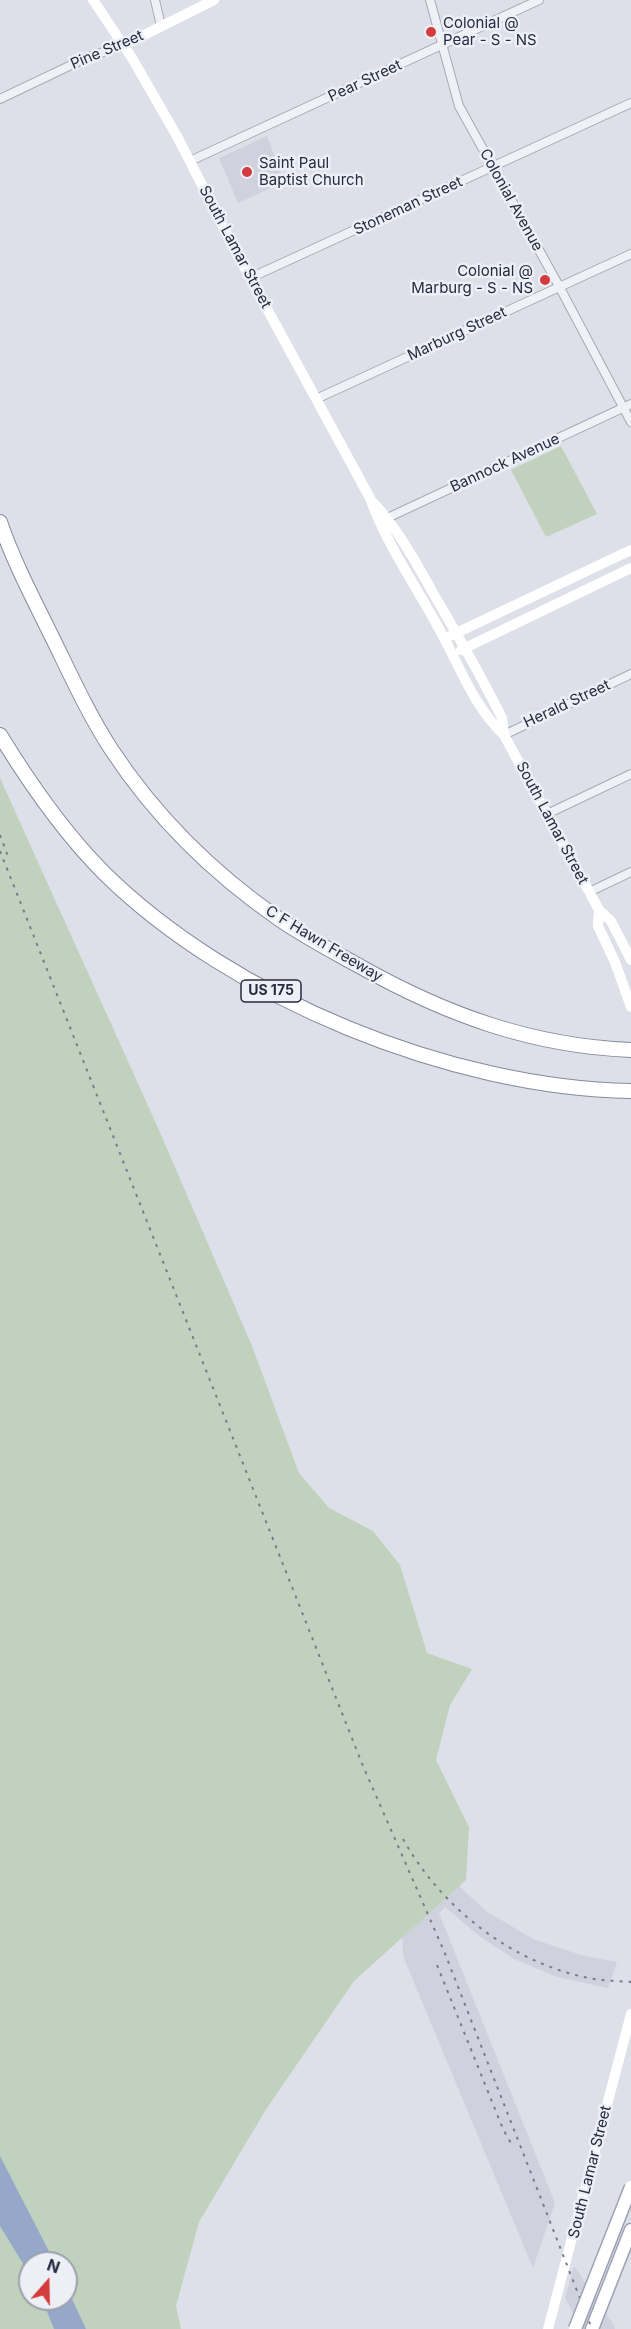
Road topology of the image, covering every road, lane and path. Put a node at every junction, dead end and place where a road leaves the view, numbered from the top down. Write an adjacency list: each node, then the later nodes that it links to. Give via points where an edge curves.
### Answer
1 (93, 0): 7 (main road, South Lamar Street)
2 (155, 0): 6 (street)
3 (214, 0): 6 (main road, Pine Street)
4 (430, 0): 8 (street, Colonial Avenue)
5 (539, 0): 8 (street, Pear Street)
6 (161, 26): 7 (main road, Pine Street)
7 (124, 45): 9 (street, Pine Street, via 86,58); 11 (main road, South Lamar Street)
8 (442, 45): 11 (street, Pear Street); 12 (street, Colonial Avenue, via 459,106)
9 (0, 99)
10 (631, 103): 12 (street, Stoneman Street)
11 (190, 161): 14 (main road, South Lamar Street)
12 (493, 166): 14 (street, Stoneman Street); 15 (street, Colonial Avenue)
13 (631, 254): 15 (street, Marburg Street)
14 (250, 278): 16 (main road, South Lamar Street)
15 (559, 286): 16 (street, Marburg Street); 17 (street, Colonial Avenue)
16 (316, 399): 19 (main road, South Lamar Street)
17 (627, 406): 18 (street, Colonial Avenue); 19 (street, Bannock Avenue)
18 (631, 422)
19 (383, 520): 25 (main road, South Lamar Street, via 408,549); 26 (main road, South Lamar Street)
20 (0, 522): 39 (highway, C F Hawn Freeway, via 88,710 112,751 171,825 229,881 280,920 389,983 441,1008 500,1029 550,1041)
21 (631, 550): 23 (main road)
22 (631, 567): 24 (main road)
23 (569, 579): 24 (main road); 25 (main road)
24 (576, 594): 27 (main road)
25 (456, 633): 26 (main road); 27 (main road, South Lamar Street)
26 (444, 639): 28 (main road, South Lamar Street)
27 (465, 648): 28 (main road); 31 (main road, South Lamar Street, via 502,718)
28 (453, 655): 31 (main road, South Lamar Street, via 491,724)
29 (631, 674): 31 (street, Herald Street)
30 (0, 735): 40 (highway, US 175, via 38,795 104,873 157,920 233,971 362,1033 455,1065 545,1085)
31 (504, 735): 33 (main road, South Lamar Street)
32 (631, 774): 33 (street)
33 (547, 814): 35 (main road, South Lamar Street)
34 (631, 872): 35 (street)
35 (589, 892): 36 (main road, South Lamar Street)
36 (599, 910): 37 (main road, South Lamar Street, via 611,921); 38 (main road, South Lamar Street, via 598,926)
37 (631, 960)
38 (631, 1007)
39 (631, 1050)
40 (631, 1091)
41 (631, 2014): 44 (main road, South Lamar Street)
42 (631, 2187): 45 (main road, bridge)
43 (631, 2230): 46 (main road)
44 (548, 2329)
45 (575, 2329)
46 (592, 2329)

